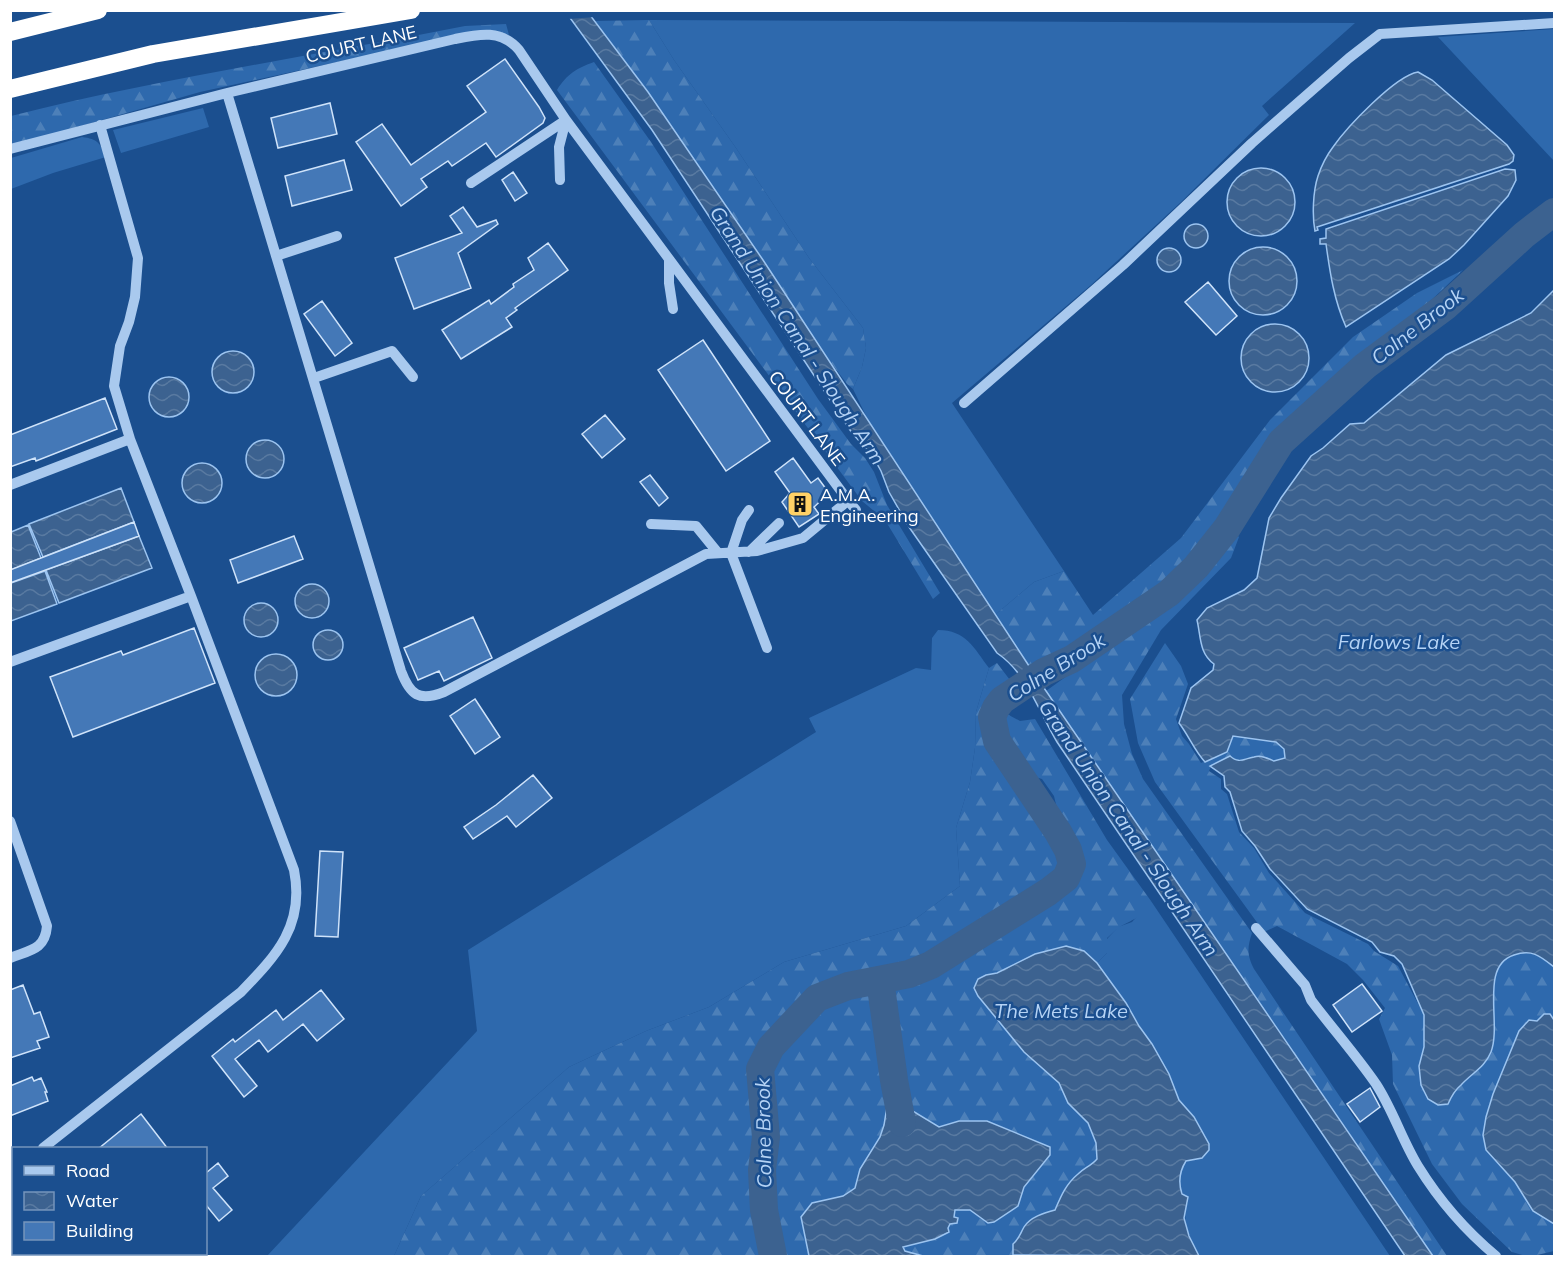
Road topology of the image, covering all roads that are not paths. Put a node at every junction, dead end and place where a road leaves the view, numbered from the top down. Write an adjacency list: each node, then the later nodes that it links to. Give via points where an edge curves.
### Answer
1 (98, 10): 4 (highway)
2 (411, 10): 5 (highway, via 153,54)
3 (1554, 23): 18 (street, via 1380,34)
4 (10, 32)
5 (10, 88)
6 (227, 93): 7 (street, COURT LANE, via 455,39 493,34 512,42 519,50); 8 (street, COURT LANE); 13 (street)
7 (566, 120): 10 (street, via 559,147); 11 (street); 14 (street, COURT LANE)
8 (100, 125): 9 (street, COURT LANE); 19 (street, via 138,258 135,297 120,346 114,386)
9 (10, 148)
10 (560, 180)
11 (471, 183)
12 (338, 236): 13 (street)
13 (276, 256): 17 (street)
14 (669, 260): 15 (street); 21 (street, COURT LANE)
15 (673, 309)
16 (413, 377): 17 (street, via 392,351)
17 (314, 378): 27 (street, via 401,671 409,689 421,696 444,692 706,554)
18 (964, 403)
19 (130, 439): 20 (street); 29 (street)
20 (10, 485)
21 (845, 497): 23 (street, COURT LANE); 26 (street, via 842,508 803,538)
22 (749, 510): 28 (street)
23 (856, 510)
24 (779, 523): 26 (street)
25 (651, 524): 27 (street, via 696,526)
26 (749, 552): 28 (street)
27 (717, 553): 28 (street)
28 (731, 553): 30 (street)
29 (191, 596): 31 (street); 35 (street, via 294,870 294,916 277,953 241,992)
30 (767, 648)
31 (10, 662)
32 (10, 821): 34 (street, via 47,926 46,938 39,947)
33 (1256, 928): 36 (street, via 1305,985 1311,1000 1376,1084 1434,1190 1473,1237)
34 (10, 958)
35 (46, 1147)
36 (1496, 1257)

